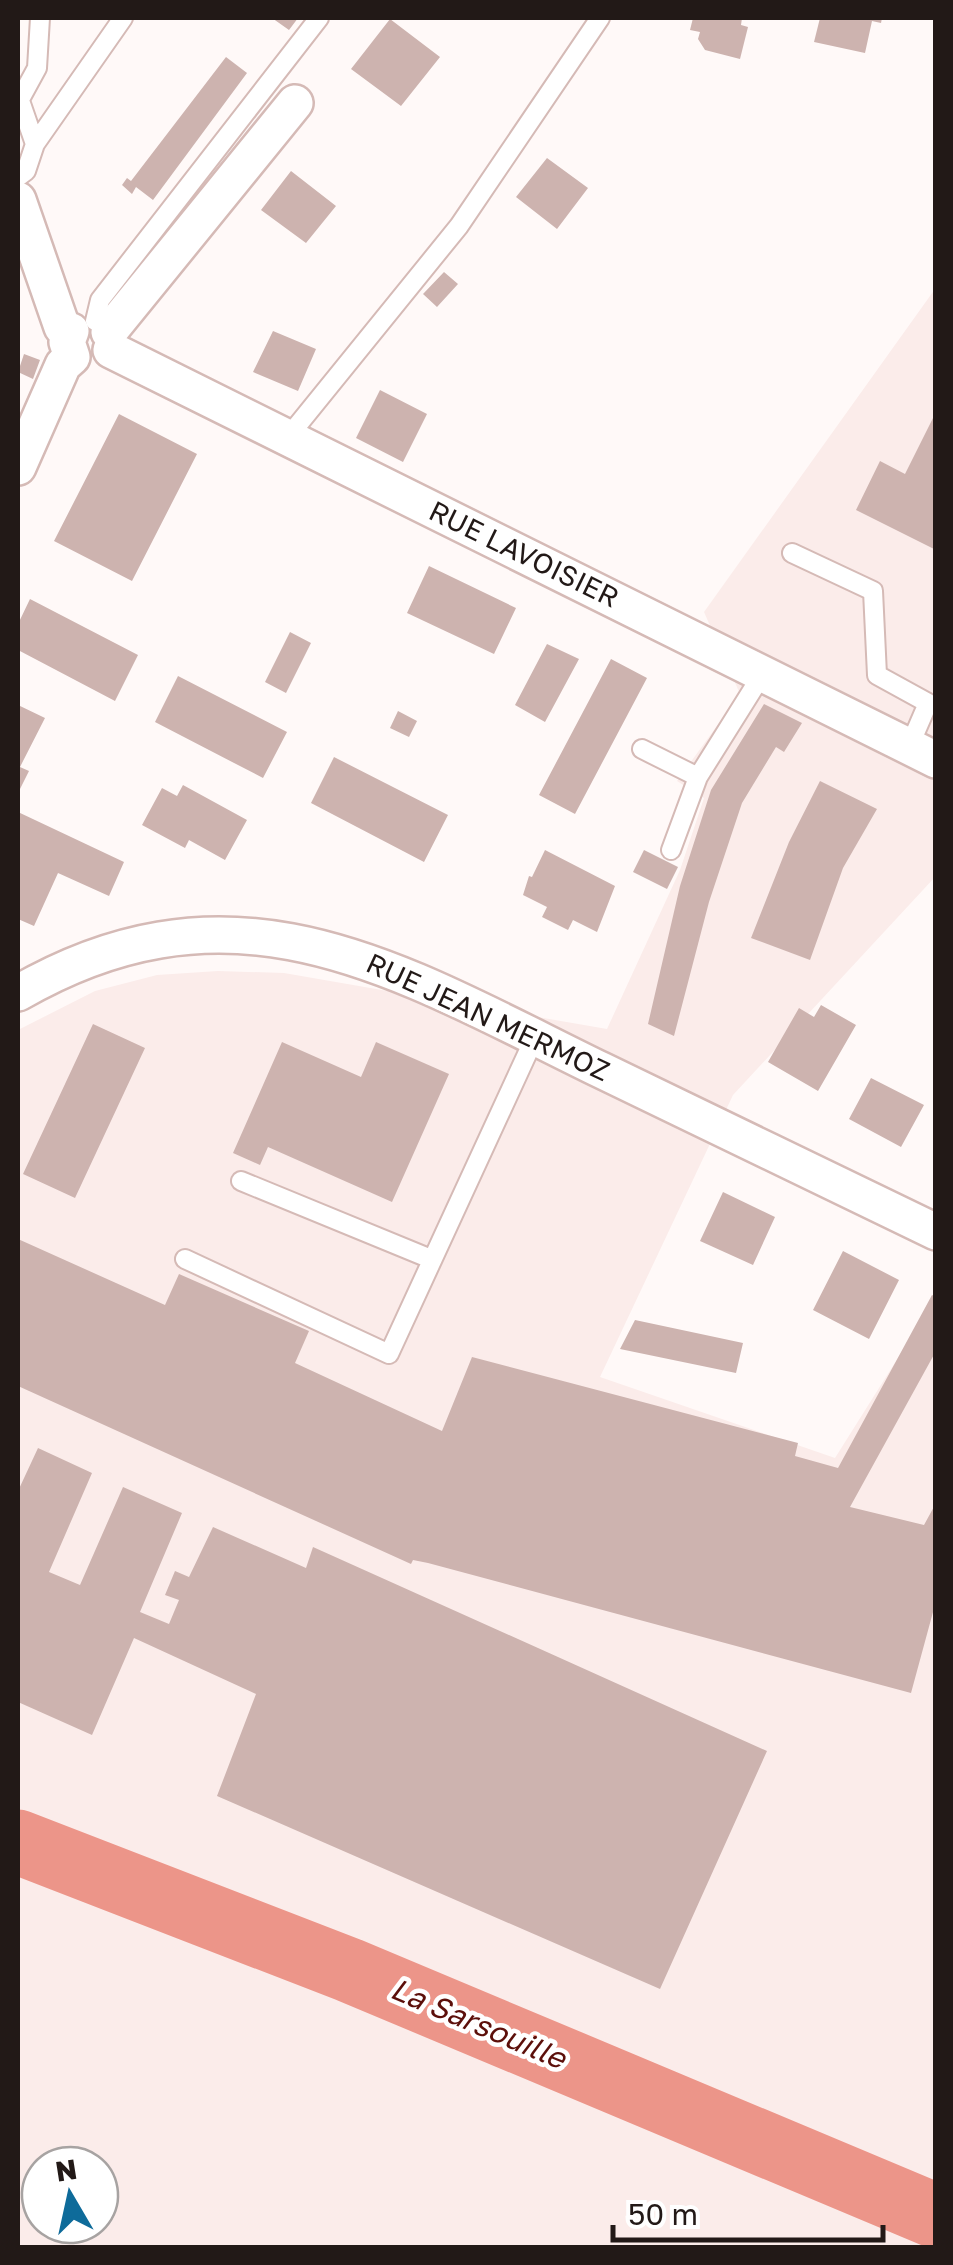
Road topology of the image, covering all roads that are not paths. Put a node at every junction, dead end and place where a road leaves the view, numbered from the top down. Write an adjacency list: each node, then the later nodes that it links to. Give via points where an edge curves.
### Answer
1 (40, 18): 5 (lane, via 38,68)
2 (123, 18): 7 (lane)
3 (319, 18): 10 (lane, via 100,300)
4 (600, 18): 11 (lane, via 459,226)
5 (18, 98): 7 (lane)
6 (295, 102): 10 (street)
7 (35, 144): 8 (lane)
8 (18, 178)
9 (18, 200): 10 (street, via 62,327)
10 (92, 338): 11 (street, RUE LAVOISIER); 12 (street, via 63,365)
11 (288, 437): 14 (street, RUE LAVOISIER)
12 (18, 467)
13 (792, 553): 15 (lane, via 874,591 876,675)
14 (763, 673): 17 (street, RUE LAVOISIER); 18 (lane)
15 (932, 705): 17 (lane)
16 (642, 749): 18 (lane)
17 (922, 753)
18 (698, 778): 19 (lane)
19 (671, 850)
20 (18, 993): 21 (street, RUE JEAN MERMOZ, via 114,952 191,937 276,938 378,963)
21 (535, 1036): 23 (street, RUE JEAN MERMOZ); 25 (lane)
22 (241, 1181): 25 (lane)
23 (936, 1232)
24 (185, 1259): 25 (lane, via 389,1354)
25 (431, 1259)

